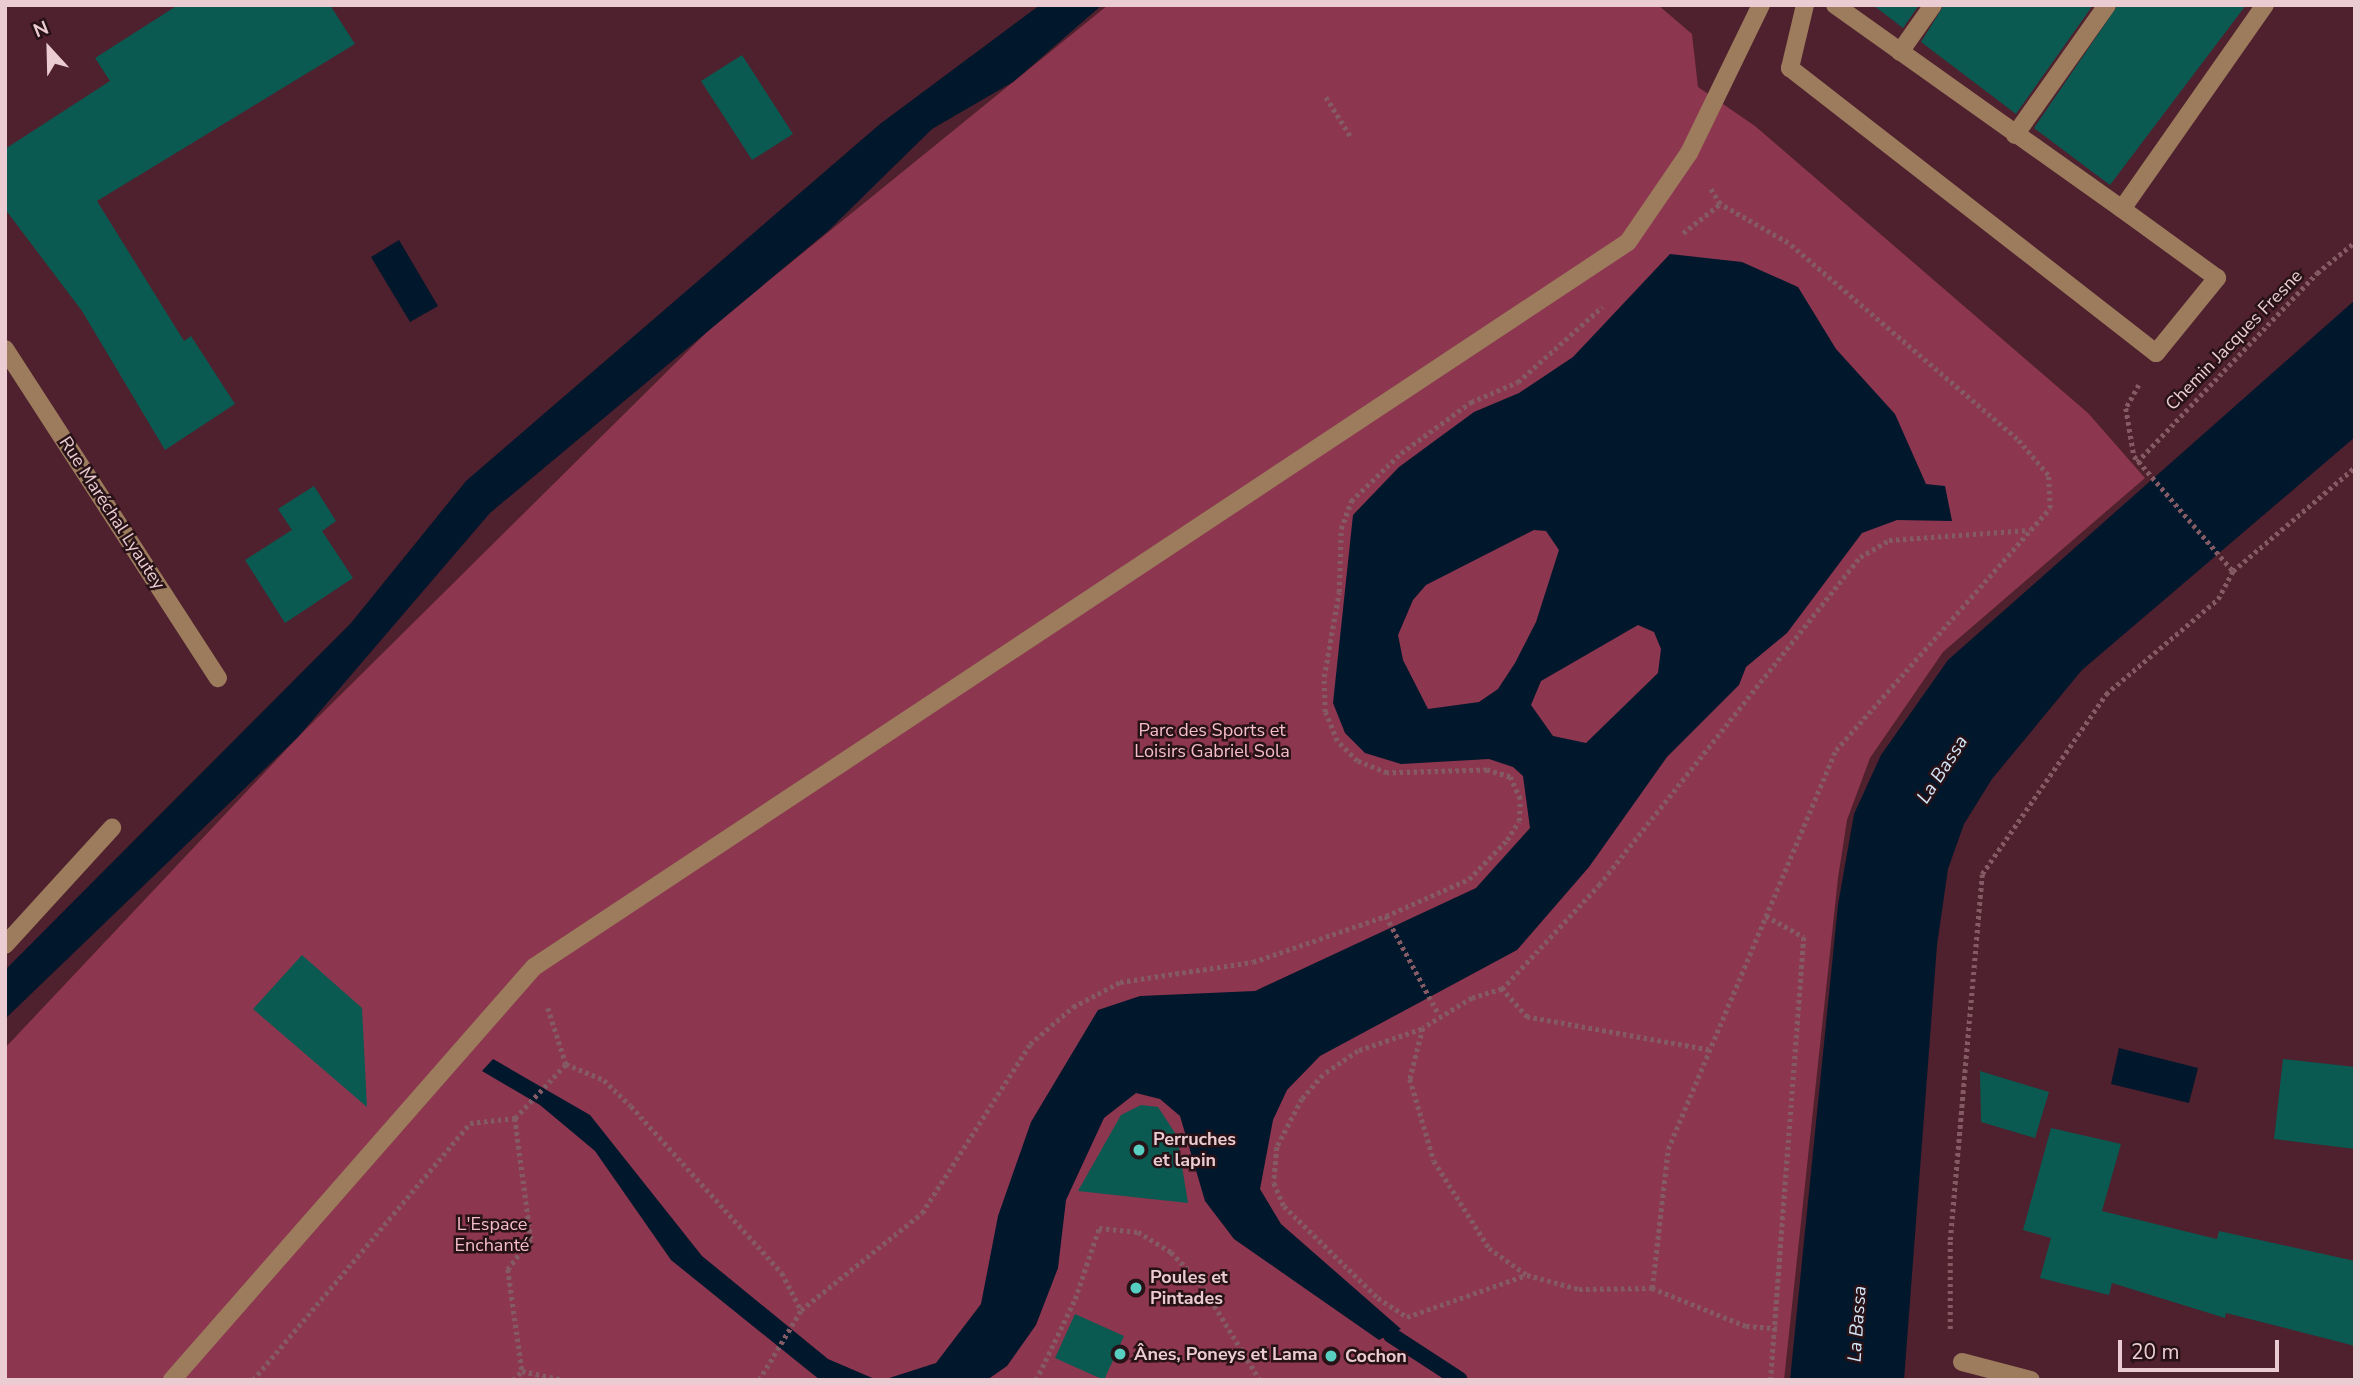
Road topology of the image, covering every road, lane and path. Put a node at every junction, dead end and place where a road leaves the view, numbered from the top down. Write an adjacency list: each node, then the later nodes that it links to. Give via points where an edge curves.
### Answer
1 (1761, 5): 11 (street)
2 (1805, 5): 18 (street, via 1790,68)
3 (1835, 5): 7 (street)
4 (1933, 5): 7 (street)
5 (2107, 5): 9 (street)
6 (2265, 5): 13 (street)
7 (1900, 52): 9 (street)
8 (1326, 97): 10 (path)
9 (2015, 135): 13 (street)
10 (1351, 137)
11 (1689, 153): 12 (path); 28 (street, via 1628,242)
12 (1720, 204): 14 (path); 21 (path, via 1788,243 2017,439 2048,475 2050,508)
13 (2122, 209): 18 (street, via 2217,278)
14 (1677, 237)
15 (2355, 242): 19 (path, Chemin Jacques Fresne, via 2317,273)
16 (1609, 301): 25 (path, via 1563,347 1518,382 1471,402 1351,501 1341,529 1339,592 1324,677 1325,712 1337,741 1357,761 1387,773 1487,770 1510,777 1520,799 1519,821 1507,840 1469,879)
17 (5, 349): 23 (street, Rue Maréchal Lyautey)
18 (2156, 353): 19 (path, via 2126,408)
19 (2137, 462): 22 (path)
20 (2355, 467): 22 (path)
21 (2030, 530): 26 (path, via 1836,750); 29 (path, via 1889,540 1860,557 1599,884)
22 (2233, 571): 39 (path, via 2218,598 2106,694 1982,874 1950,1240)
23 (218, 678)
24 (112, 828): 27 (street)
25 (1386, 916): 30 (path); 37 (path, via 1253,962 1120,982 1073,1007 1030,1044 922,1213)
26 (1766, 916): 32 (path); 38 (path, via 1804,937)
27 (5, 945)
28 (534, 967): 33 (path); 42 (street)
29 (1502, 989): 30 (path); 32 (path, via 1527,1017)
30 (1439, 1015): 31 (path)
31 (1423, 1028): 35 (path, via 1410,1079 1434,1160 1489,1248); 35 (path, via 1358,1051 1323,1075 1302,1099 1277,1147 1274,1183 1284,1206 1378,1298 1407,1317)
32 (1709, 1050): 36 (path, via 1668,1149)
33 (566, 1064): 34 (path); 37 (path, via 604,1080 631,1106 782,1273)
34 (515, 1118): 41 (path, via 531,1239 508,1269); 43 (path, via 470,1123)
35 (1527, 1275): 36 (path, via 1579,1289)
36 (1651, 1287): 38 (path, via 1746,1326)
37 (801, 1310): 46 (path, via 761,1369)
38 (1777, 1328): 49 (path)
39 (1950, 1333)
40 (1962, 1362): 50 (street)
41 (522, 1371): 44 (path); 45 (path)
42 (172, 1380)
43 (253, 1380)
44 (513, 1380)
45 (564, 1380)
46 (759, 1380)
47 (1036, 1380): 48 (path, via 1075,1299 1099,1228 1138,1232 1171,1252 1200,1282)
48 (1260, 1380)
49 (1771, 1380)
50 (2031, 1380)

